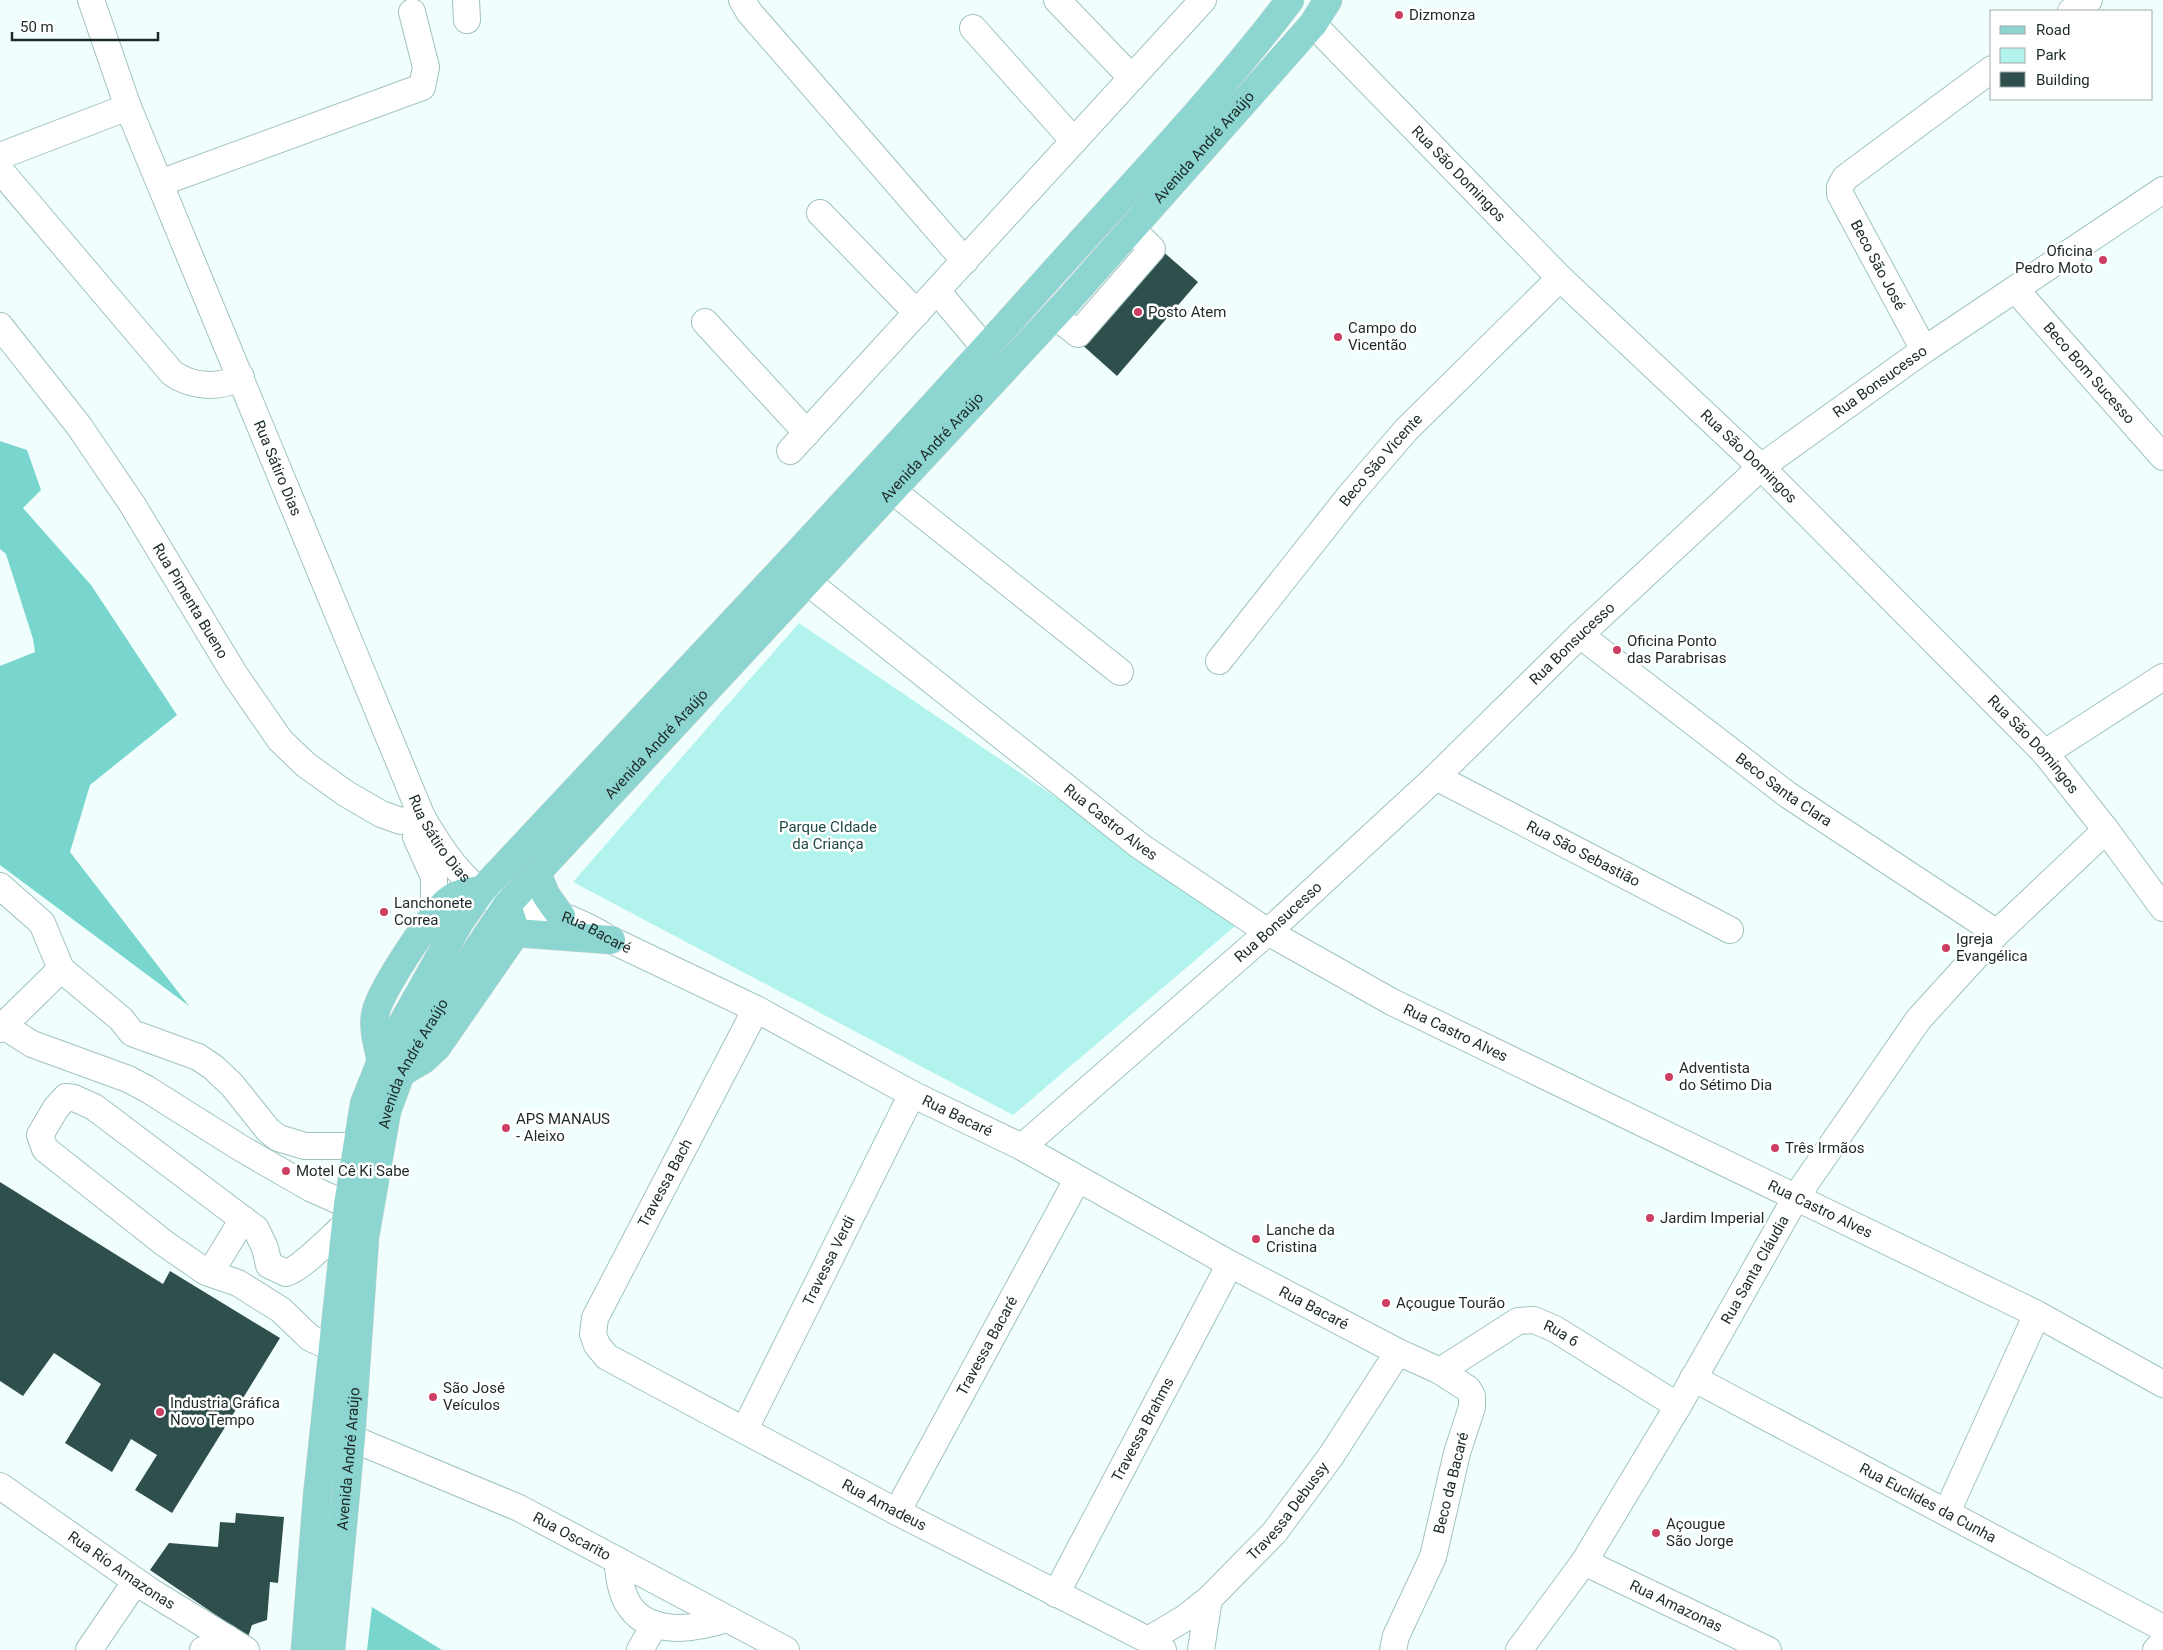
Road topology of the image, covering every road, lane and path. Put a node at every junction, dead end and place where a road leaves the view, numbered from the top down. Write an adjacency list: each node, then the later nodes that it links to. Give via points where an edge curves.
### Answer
1 (93, 0): 14 (street, Rua Sátiro Dias)
2 (742, 0): 21 (street)
3 (1057, 0): 13 (street)
4 (1203, 0): 13 (street)
5 (1290, 0): 28 (main road, Avenida André Araújo, via 1244,59)
6 (1328, 0): 10 (main road, Avenida André Araújo)
7 (2089, 0): 8 (street)
8 (2073, 10)
9 (412, 12): 18 (street, via 426,67 422,87)
10 (1313, 24): 22 (street, Rua São Domingos); 33 (main road, Avenida André Araújo)
11 (974, 28): 15 (street)
12 (1990, 70): 29 (street, Beco São José, via 1845,178 1840,187 1840,194)
13 (1132, 78): 15 (street)
14 (128, 107): 16 (street); 18 (street, Rua Sátiro Dias)
15 (1074, 141): 21 (street)
16 (0, 156)
17 (0, 170): 30 (street, via 172,372 194,384 230,383)
18 (160, 183): 30 (street, Rua Sátiro Dias)
19 (2163, 190): 23 (street, Rua Bonsucesso)
20 (820, 213): 25 (street)
21 (964, 261): 24 (street)
22 (1560, 278): 32 (street, Rua São Domingos); 36 (street, Beco São Vicente, via 1406,430)
23 (2014, 290): 29 (street, Rua Bonsucesso); 31 (street, Beco Bom Sucesso)
24 (937, 291): 25 (street); 28 (street)
25 (916, 313): 26 (street, via 798,442)
26 (705, 322)
27 (0, 326): 41 (street, Rua Pimenta Bueno, via 79,426 127,496 235,675 280,740 306,765 346,793 391,818)
28 (985, 348): 45 (main road, Avenida André Araújo, via 757,598)
29 (1924, 350): 32 (street, Rua Bonsucesso)
30 (241, 377): 41 (street, Rua Sátiro Dias)
31 (2163, 457)
32 (1761, 467): 35 (street, Rua Bonsucesso); 39 (street, Rua São Domingos)
33 (893, 491): 34 (main road, Avenida André Araújo); 37 (street)
34 (808, 583): 43 (main road, Avenida André Araújo); 51 (street, Rua Castro Alves, via 1140,846)
35 (1580, 635): 40 (street, Rua Bonsucesso); 53 (street, Beco Santa Clara, via 1788,795)
36 (1219, 661)
37 (1120, 672)
38 (2163, 678): 39 (street)
39 (2045, 753): 42 (street, Rua São Domingos)
40 (1436, 777): 50 (street, Rua São Sebastião); 51 (street, Rua Bonsucesso)
41 (414, 819): 45 (street, Rua Sátiro Dias, via 449,861); 48 (street, Rua Sátiro Dias, via 434,877)
42 (2106, 830): 47 (street, Rua São Domingos); 53 (street, Rua Santa Cláudia)
43 (537, 873): 46 (main road, Avenida André Araújo); 49 (main road)
44 (0, 886): 55 (street, via 42,922)
45 (482, 890): 46 (street, Rua Sátiro Dias); 48 (main road, via 462,893); 58 (main road, Avenida André Araújo, via 459,922)
46 (508, 905): 49 (street, Rua Bacaré); 52 (main road); 58 (main road, Avenida André Araújo)
47 (2163, 908)
48 (434, 914): 58 (main road, via 377,1006 375,1026)
49 (561, 916): 54 (street, Rua Bacaré, via 588,926)
50 (1730, 930)
51 (1268, 932): 62 (street, Rua Bonsucesso); 65 (street, Rua Castro Alves, via 1392,1002)
52 (516, 933): 54 (main road); 58 (main road, via 437,1048 423,1060)
53 (1997, 933): 65 (street, Rua Santa Cláudia, via 1918,1020)
54 (611, 940): 56 (street, Rua Bacaré)
55 (61, 969): 57 (street); 60 (street, via 121,1018 132,1033 198,1057 213,1067 232,1084)
56 (756, 1009): 59 (street, Rua Bacaré); 75 (street, Travessa Bach, via 595,1318 593,1334)
57 (1, 1026): 63 (street, via 32,1044 147,1088 203,1126)
58 (391, 1067): 61 (main road, Avenida André Araújo, via 364,1104); 81 (main road, Avenida André Araújo, via 387,1111 365,1237)
59 (912, 1094): 62 (street, Rua Bacaré); 80 (street, Travessa Verdi)
60 (278, 1138): 61 (street, via 305,1146); 63 (street)
61 (356, 1146): 66 (main road, Avenida André Araújo)
62 (1022, 1147): 64 (street, Rua Bacaré)
63 (268, 1163): 66 (street)
64 (1077, 1180): 68 (street, Rua Bacaré); 83 (street, Travessa Bacaré)
65 (1796, 1197): 72 (street, Rua Castro Alves); 77 (street, Rua Santa Cláudia)
66 (346, 1215): 70 (street, via 297,1270); 73 (main road, Avenida André Araújo)
67 (244, 1219): 69 (street); 69 (street, via 94,1106 66,1097 56,1108 40,1135 45,1149 164,1243); 70 (street, via 256,1229 269,1265)
68 (1230, 1264): 74 (street, Rua Bacaré); 88 (street, Travessa Brahms)
69 (210, 1273): 71 (street, via 238,1283)
70 (286, 1273): 71 (street)
71 (281, 1310): 73 (street, via 310,1338)
72 (2037, 1314): 78 (street, Rua Castro Alves); 84 (street)
73 (332, 1348): 99 (main road, Avenida André Araújo)
74 (1398, 1352): 76 (street, Beco da Bacaré); 89 (street, Travessa Debussy, via 1331,1456 1274,1533)
75 (607, 1357): 80 (street, Rua Amadeus)
76 (1440, 1371): 79 (street, Rua 6, via 1518,1321 1534,1320 1556,1329); 103 (street, Beco da Bacaré, via 1468,1389 1472,1407 1457,1453 1433,1557 1396,1636)
77 (1693, 1378): 79 (street, Rua Santa Cláudia); 84 (street, Rua Euclides da Cunha)
78 (2163, 1384)
79 (1678, 1406): 86 (street, Rua Santa Cláudia)
80 (745, 1429): 83 (street, Rua Amadeus)
81 (351, 1438): 85 (street, Rua Oscarito, via 519,1508); 100 (main road, Avenida André Araújo)
82 (1, 1489): 87 (street, Rua Río Amazonas)
83 (897, 1512): 88 (street, Rua Amadeus)
84 (1946, 1512): 92 (street, Rua Euclides da Cunha)
85 (617, 1560): 90 (street, Rua Oscarito); 91 (street, via 620,1585 628,1604 642,1618)
86 (1584, 1562): 104 (street, Rua Santa Cláudia); 105 (street, Rua Amazonas)
87 (136, 1581): 94 (street, Rua Río Amazonas); 97 (street)
88 (1056, 1594): 95 (street, Rua Amadeus)
89 (1209, 1599): 95 (street, Travessa Debussy); 102 (street)
90 (727, 1619): 91 (street, via 689,1628 665,1628); 96 (street, Rua Oscarito)
91 (654, 1624): 101 (street)
92 (2163, 1628)
93 (2163, 1642): 106 (street)
94 (236, 1644): 98 (street)
95 (1156, 1645)
96 (773, 1647)
97 (89, 1650)
98 (203, 1650)
99 (304, 1650)
100 (331, 1650)
101 (640, 1650)
102 (1201, 1650)
103 (1393, 1650)
104 (1519, 1650)
105 (1768, 1650)
106 (2156, 1650)

